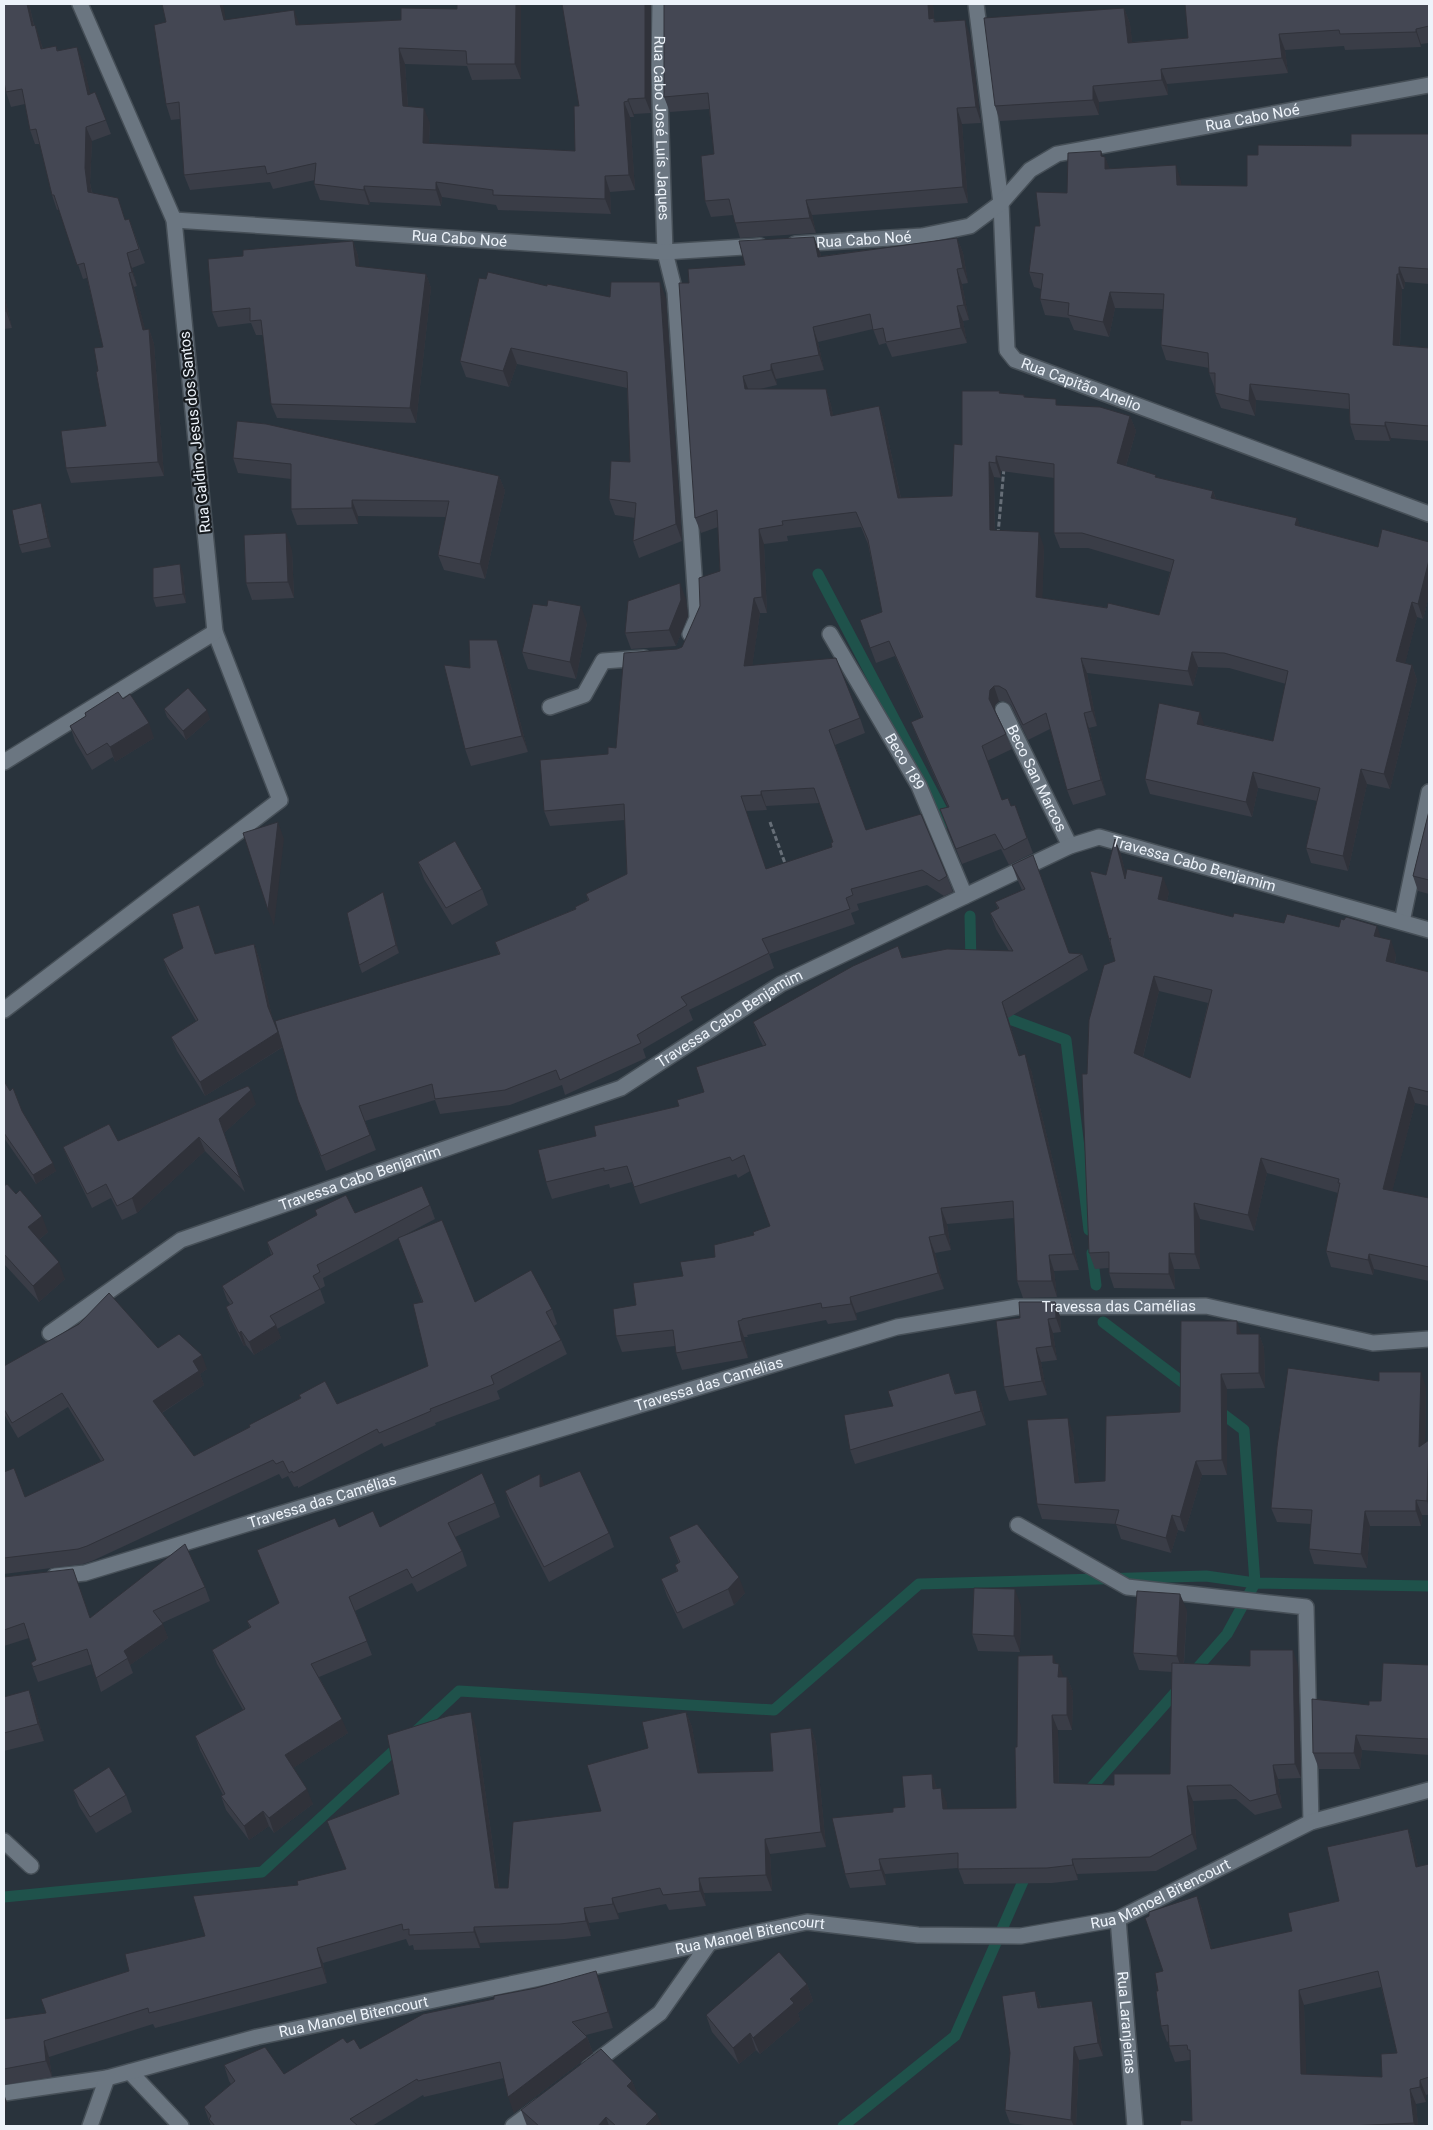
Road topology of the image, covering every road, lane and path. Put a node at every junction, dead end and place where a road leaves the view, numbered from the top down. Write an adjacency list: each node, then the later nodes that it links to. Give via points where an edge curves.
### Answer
1 (80, 4): 6 (street, Rua Galdino Jesus dos Santos)
2 (660, 4): 7 (street, Rua Cabo José Luís Jaques, via 658,70)
3 (976, 4): 5 (street, Rua Capitão Anelio)
4 (1429, 85): 5 (street, Rua Cabo Noé, via 1057,154 1030,170)
5 (1002, 203): 7 (street, Rua Cabo Noé, via 970,226 922,236); 9 (street, Rua Capitão Anelio, via 1007,350 1016,360)
6 (174, 220): 7 (street, Rua Cabo Noé); 11 (street, Rua Galdino Jesus dos Santos)
7 (665, 252): 13 (street, Rua Cabo José Luís Jaques, via 674,292 697,618)
8 (1004, 466): 10 (path)
9 (1429, 514)
10 (998, 542)
11 (214, 632): 17 (street); 25 (street, Rua Galdino Jesus dos Santos, via 280,800)
12 (830, 634): 22 (street, Beco 189, via 919,786)
13 (686, 646)
14 (662, 656): 15 (street, via 603,661 584,695)
15 (550, 707)
16 (1003, 710): 20 (street, Beco San Marcos)
17 (4, 762)
18 (1429, 792): 23 (street)
19 (770, 822): 21 (path)
20 (1070, 846): 22 (street, Travessa Cabo Benjamim); 23 (street, Travessa Cabo Benjamim, via 1099,837)
21 (789, 875)
22 (965, 896): 26 (street, Travessa Cabo Benjamim, via 781,984 621,1088 181,1240)
23 (1402, 922): 24 (street, Travessa Cabo Benjamim)
24 (1429, 930)
25 (4, 1010)
26 (50, 1333)
27 (1429, 1338): 29 (street, Travessa das Camélias, via 1373,1343 1206,1306 1017,1307 897,1327 85,1573)
28 (1018, 1525): 31 (street, via 1127,1587 1306,1607)
29 (40, 1578)
30 (1429, 1790): 31 (street, Rua Manoel Bitencourt)
31 (1311, 1822): 34 (street, Rua Manoel Bitencourt)
32 (4, 1841): 33 (street)
33 (31, 1866)
34 (1118, 1919): 35 (street, Rua Manoel Bitencourt, via 1021,1936 918,1935 807,1922); 44 (street, Rua Laranjeiras)
35 (710, 1942): 36 (street, Rua Manoel Bitencourt, via 257,2037); 38 (street, via 660,2013)
36 (130, 2072): 37 (street, Rua Manoel Bitencourt); 42 (street)
37 (107, 2078): 39 (street, Rua Manoel Bitencourt); 41 (street)
38 (575, 2078)
39 (4, 2093)
40 (552, 2096): 43 (street)
41 (90, 2126)
42 (181, 2126)
43 (513, 2126)
44 (1135, 2126)

